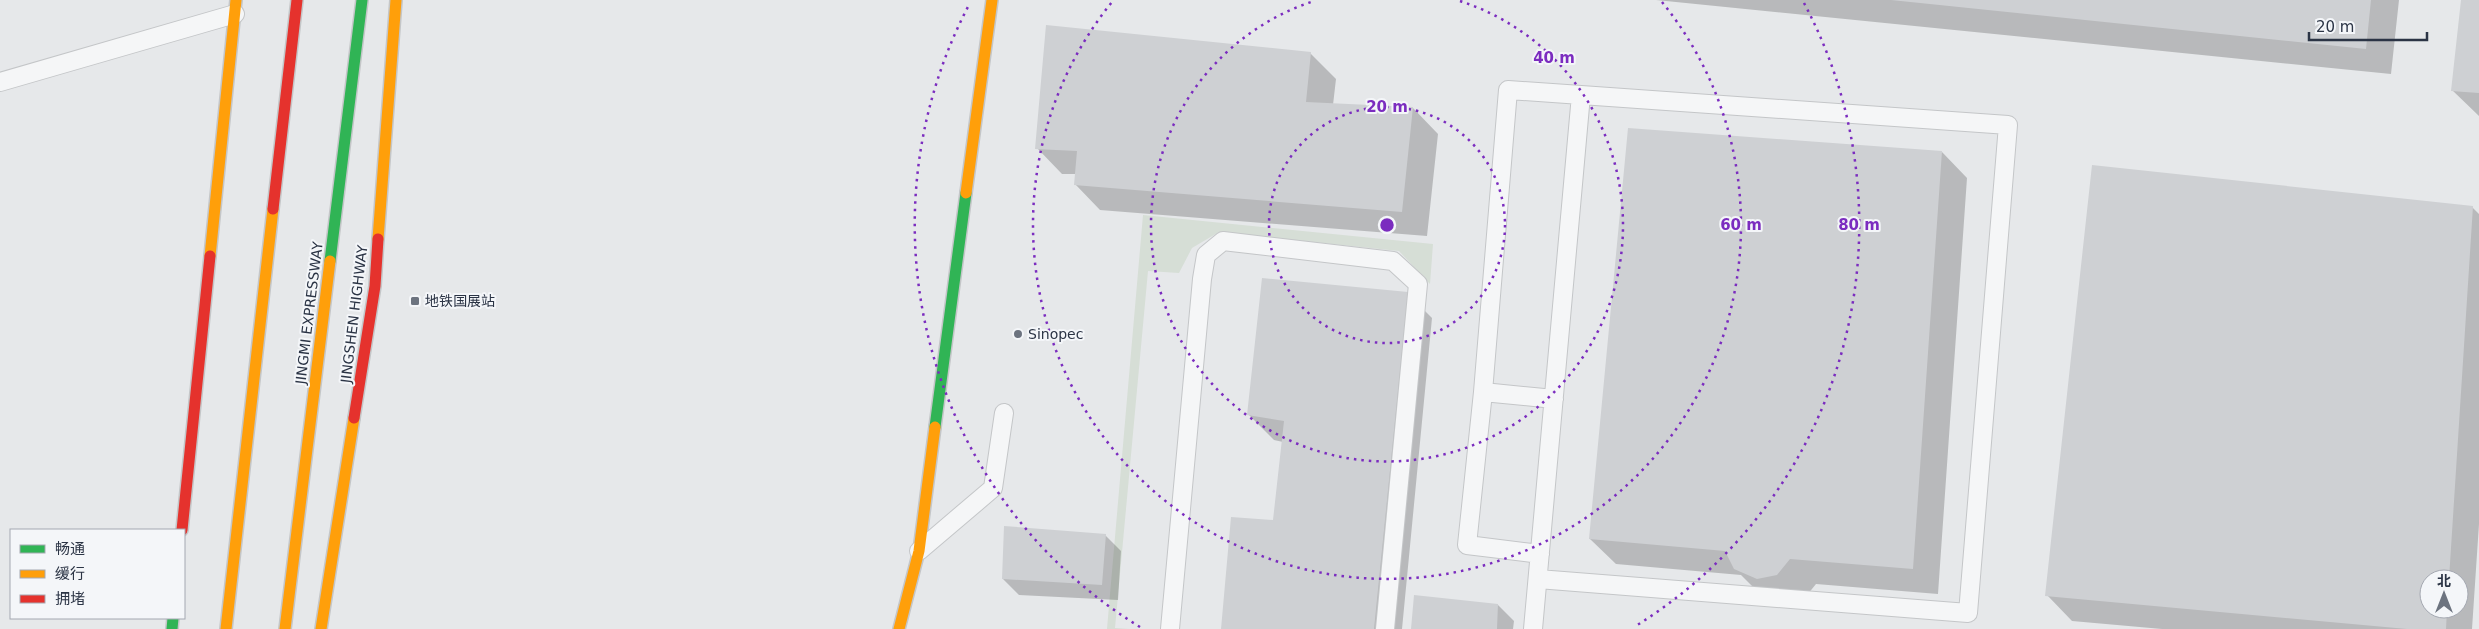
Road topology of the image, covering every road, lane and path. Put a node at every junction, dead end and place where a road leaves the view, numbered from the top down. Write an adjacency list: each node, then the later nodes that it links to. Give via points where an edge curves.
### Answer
1 (297, 0): 17 (main road)
2 (362, 0): 7 (main road, JINGMI EXPRESSWAY)
3 (366, 0): 7 (main road)
4 (396, 0): 19 (main road, JINGSHEN HIGHWAY, via 376,286)
5 (992, 0): 14 (main road)
6 (236, 7): 8 (lane); 13 (main road)
7 (360, 20): 18 (main road, JINGMI EXPRESSWAY)
8 (0, 82)
9 (1581, 95): 10 (lane, via 1508,90); 11 (lane); 16 (lane, via 2008,125 1968,614)
10 (1483, 392): 11 (lane); 15 (lane, via 1467,545)
11 (1554, 399): 15 (lane)
12 (1004, 414): 14 (lane, via 993,488)
13 (182, 529)
14 (920, 550): 20 (main road)
15 (1540, 554): 16 (lane)
16 (1538, 579): 23 (lane)
17 (226, 629)
18 (285, 629)
19 (321, 629)
20 (898, 629)
21 (1170, 629): 22 (lane, via 1202,279 1206,256 1223,241 1394,261 1418,284)
22 (1385, 629)
23 (1532, 629)

